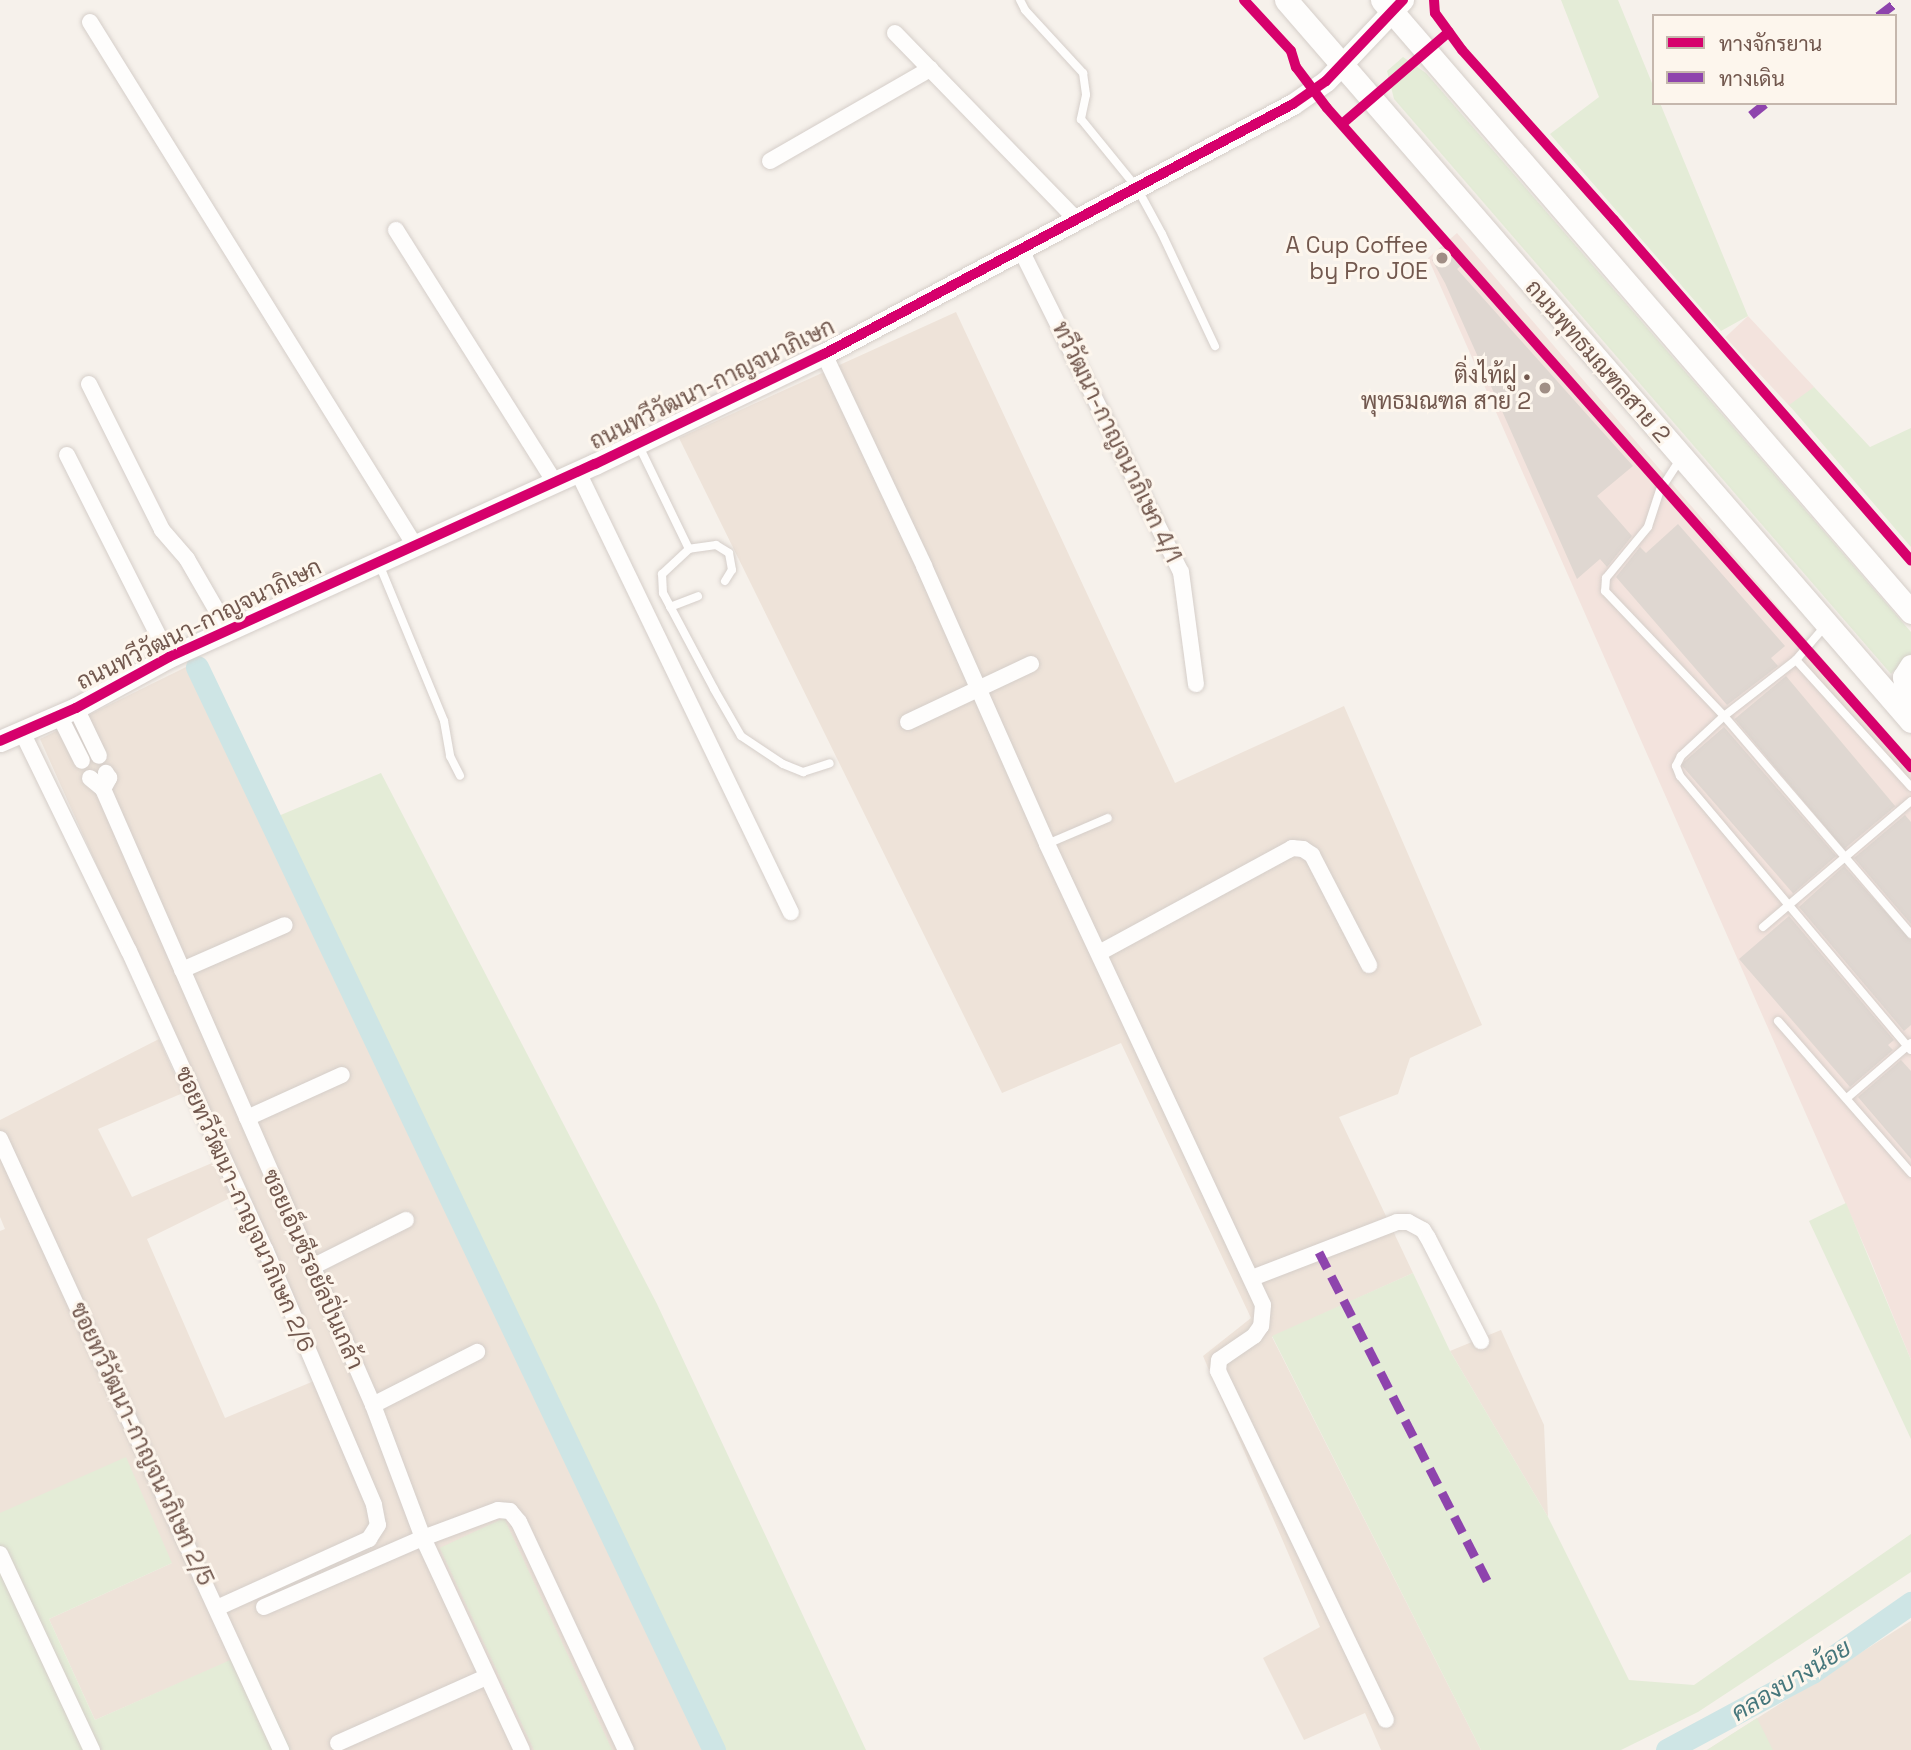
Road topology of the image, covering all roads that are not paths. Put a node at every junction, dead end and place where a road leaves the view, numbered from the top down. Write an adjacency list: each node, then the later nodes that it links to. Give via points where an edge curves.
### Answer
1 (1020, 0): 9 (lane, via 1083,73 1086,95 1081,119)
2 (1286, 0): 6 (main road, ถนนพุทธมณฑลสาย 2)
3 (1392, 4): 6 (street, ถนนทวีวัฒนา-กาญจนาภิเษก); 27 (main road)
4 (90, 22): 21 (street)
5 (895, 33): 7 (street)
6 (1342, 64): 9 (street, ถนนทวีวัฒนา-กาญจนาภิเษก, via 1293,104); 18 (main road, ถนนพุทธมณฑลสาย 2)
7 (930, 69): 8 (street); 10 (street)
8 (770, 161)
9 (1137, 188): 10 (street, ถนนทวีวัฒนา-กาญจนาภิเษก); 13 (lane)
10 (1075, 218): 12 (street, ถนนทวีวัฒนา-กาญจนาภิเษก)
11 (396, 230): 20 (street)
12 (1020, 248): 14 (street, ถนนทวีวัฒนา-กาญจนาภิเษก); 34 (street, ทวีวัฒนา-กาญจนาภิเษก 4/1, via 1181,572)
13 (1215, 346)
14 (824, 354): 16 (street, ถนนทวีวัฒนา-กาญจนาภิเษก); 35 (street)
15 (89, 384): 29 (street, via 162,530 187,559)
16 (638, 444): 19 (street, ถนนทวีวัฒนา-กาญจนาภิเษก); 22 (lane)
17 (67, 455): 30 (street)
18 (1682, 457): 28 (main road, ถนนพุทธมณฑลสาย 2); 37 (lane, via 1660,490 1648,527 1604,585 1605,592)
19 (578, 472): 20 (street, ถนนทวีวัฒนา-กาญจนาภิเษก); 53 (street)
20 (555, 482): 21 (street, ถนนทวีวัฒนา-กาญจนาภิเษก)
21 (414, 544): 23 (street, ถนนทวีวัฒนา-กาญจนาภิเษก)
22 (689, 549): 24 (lane, via 716,545 729,553 732,570); 26 (lane, via 662,574 663,593)
23 (378, 561): 29 (street, ถนนทวีวัฒนา-กาญจนาภิเษก); 45 (lane, via 444,721 450,756)
24 (725, 581)
25 (698, 596): 26 (lane)
26 (670, 607): 44 (lane, via 741,736 803,772)
27 (1911, 612)
28 (1826, 625): 31 (lane); 38 (main road, ถนนพุทธมณฑลสาย 2)
29 (228, 630): 30 (street, ถนนทวีวัฒนา-กาญจนาภิเษก)
30 (169, 657): 36 (street, ถนนทวีวัฒนา-กาญจนาภิเษก)
31 (1796, 660): 37 (lane); 47 (lane)
32 (1031, 664): 35 (street)
33 (1911, 666): 38 (main road, via 1904,677)
34 (1196, 684)
35 (979, 690): 39 (street); 50 (street)
36 (67, 712): 40 (street, ถนนทวีวัฒนา-กาญจนาภิเษก); 42 (street); 43 (street)
37 (1724, 716): 51 (lane); 52 (lane, via 1676,766)
38 (1911, 720)
39 (908, 722)
40 (22, 732): 41 (street, ถนนทวีวัฒนา-กาญจนาภิเษก); 76 (street, ซอยทวีวัฒนา-กาญจนาภิเษก 2/6, via 260,1237 374,1505 378,1525 369,1539)
41 (0, 741)
42 (99, 756)
43 (82, 761)
44 (830, 763)
45 (460, 776)
46 (90, 778): 59 (street, ซอยเอ็นซีรอยัลปิ่นเกล้า, via 92,783 105,781)
47 (1911, 787)
48 (1911, 801): 51 (lane)
49 (1108, 818): 50 (lane)
50 (1047, 844): 57 (street)
51 (1846, 856): 52 (lane); 56 (lane)
52 (1789, 905): 55 (lane); 61 (lane)
53 (790, 912)
54 (285, 925): 59 (street)
55 (1763, 927)
56 (1911, 934)
57 (1099, 953): 58 (street, via 1292,848 1312,855); 69 (street)
58 (1369, 965)
59 (182, 970): 64 (street, ซอยเอ็นซีรอยัลปิ่นเกล้า)
60 (1778, 1020): 63 (lane)
61 (1910, 1046): 63 (lane)
62 (342, 1075): 64 (street)
63 (1847, 1098): 66 (lane)
64 (247, 1118): 68 (street, ซอยเอ็นซีรอยัลปิ่นเกล้า)
65 (0, 1139): 76 (street, ซอยทวีวัฒนา-กาญจนาภิเษก 2/5)
66 (1911, 1173)
67 (407, 1220): 68 (street)
68 (312, 1267): 72 (street, ซอยเอ็นซีรอยัลปิ่นเกล้า)
69 (1252, 1278): 70 (street, via 1397,1222 1408,1222 1428,1238); 78 (street, via 1263,1304 1261,1326 1219,1360 1218,1371)
70 (1481, 1341)
71 (477, 1352): 72 (street)
72 (373, 1405): 73 (street, ซอยเอ็นซีรอยัลปิ่นเกล้า)
73 (423, 1538): 75 (street); 77 (street, ซอยเอ็นซีรอยัลปิ่นเกล้า); 83 (street, via 498,1510 510,1511)
74 (0, 1554): 80 (street)
75 (264, 1607)
76 (217, 1608): 81 (street, ซอยทวีวัฒนา-กาญจนาภิเษก 2/5)
77 (486, 1677): 79 (street); 82 (street, ซอยเอ็นซีรอยัลปิ่นเกล้า)
78 (1386, 1720)
79 (338, 1743)
80 (92, 1750)
81 (281, 1750)
82 (522, 1750)
83 (626, 1750)

